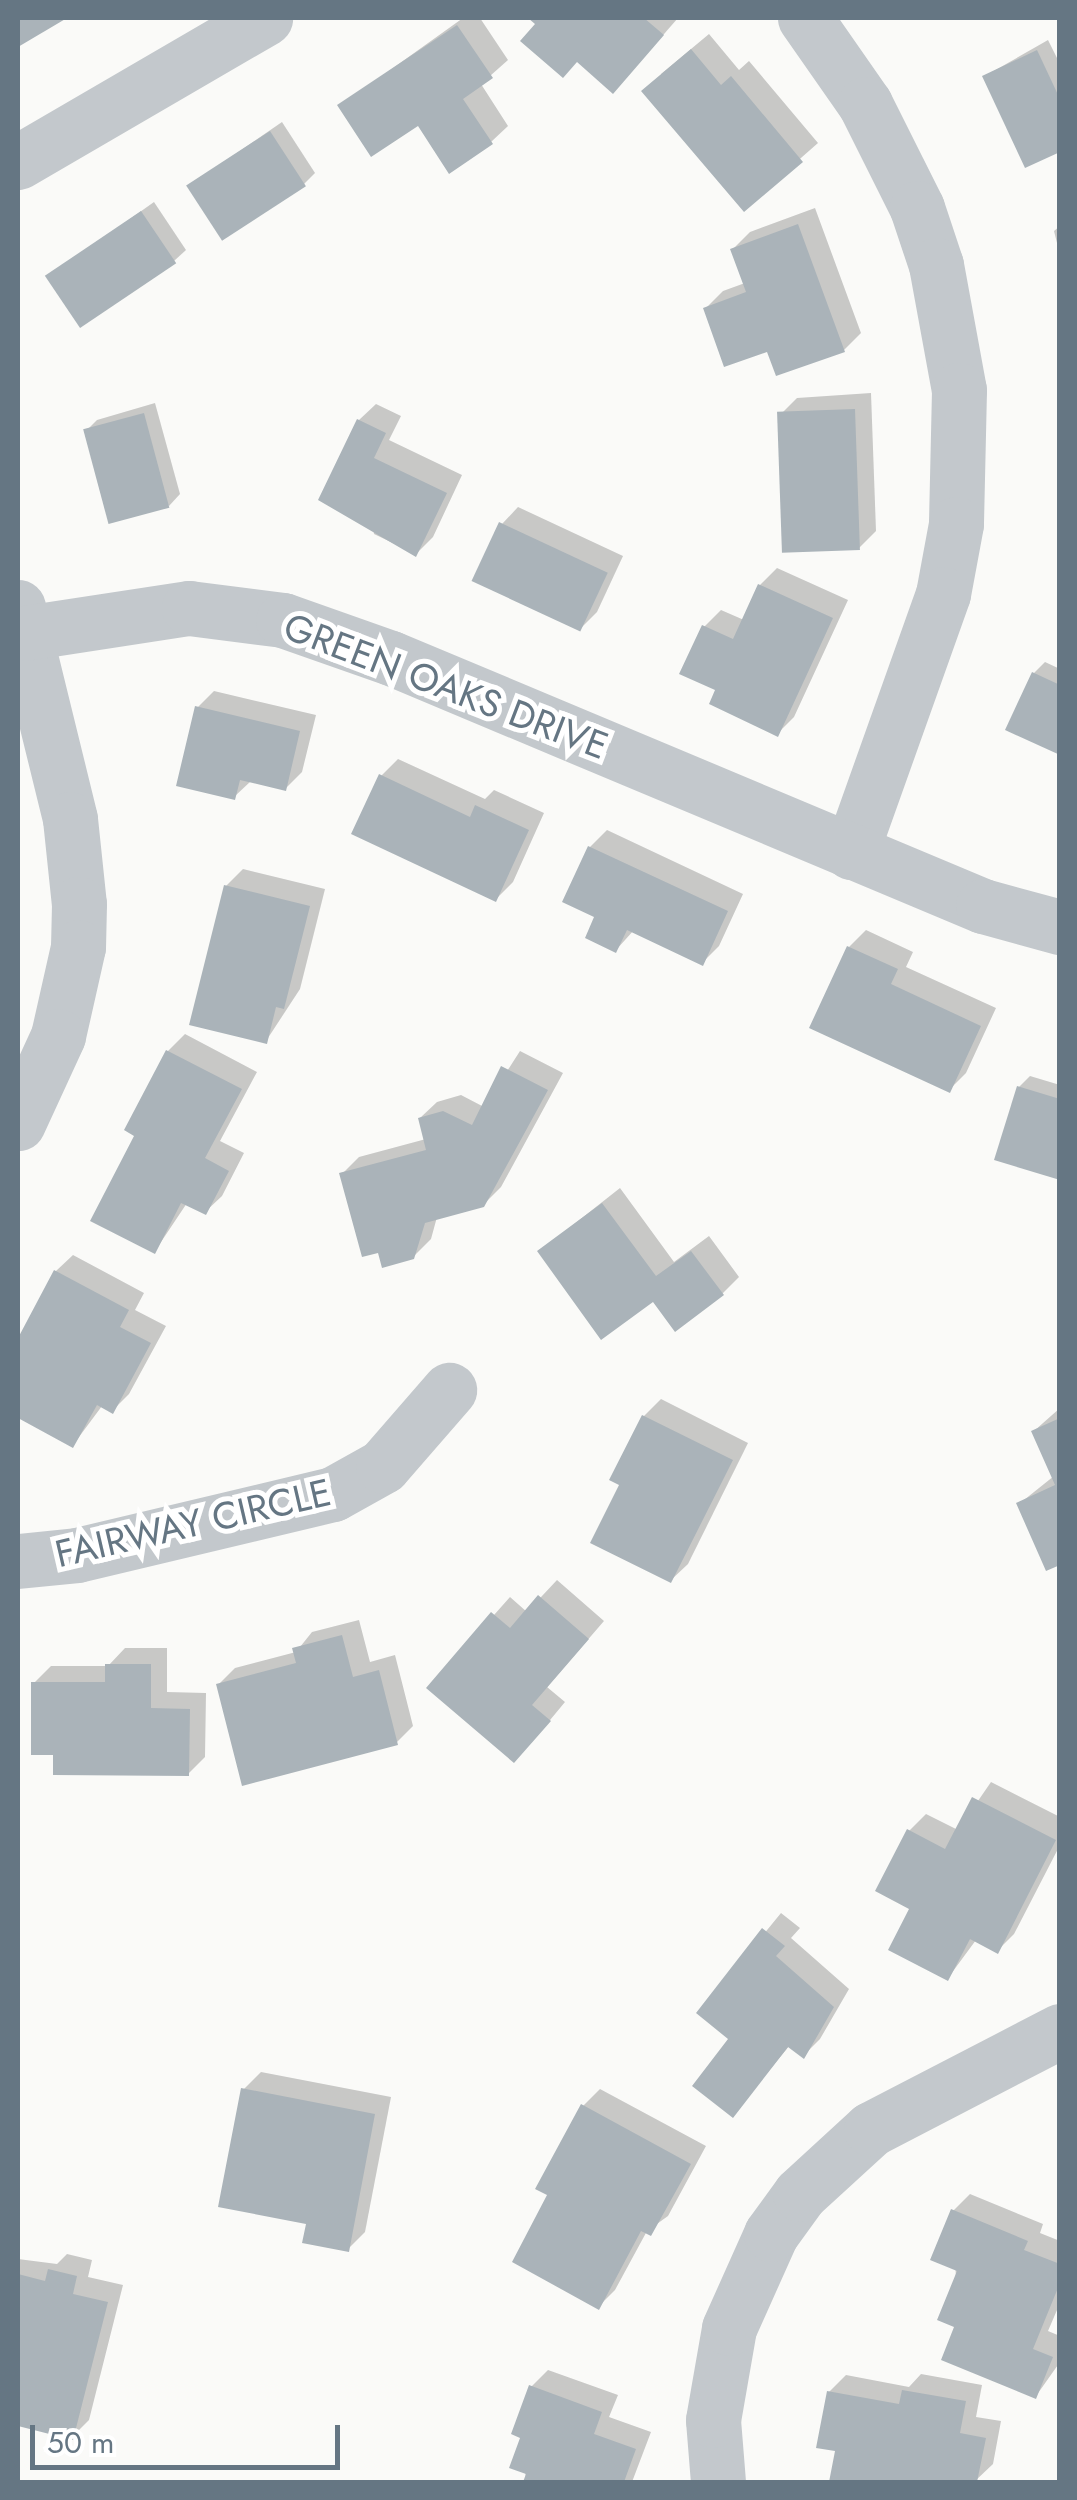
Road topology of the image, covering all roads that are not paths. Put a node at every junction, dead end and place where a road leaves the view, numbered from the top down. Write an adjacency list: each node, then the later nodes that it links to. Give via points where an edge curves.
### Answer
1 (265, 18): 3 (street)
2 (805, 18): 5 (street, via 865,104 917,208 936,265 959,390 956,524 943,594)
3 (18, 162)
4 (21, 620): 5 (street, GREEN OAKS DRIVE, via 189,608 283,620 391,658); 7 (street, via 70,819 79,904 78,947 58,1036)
5 (851, 852): 6 (street, GREEN OAKS DRIVE, via 983,906)
6 (1060, 927)
7 (18, 1123)
8 (449, 1390): 9 (street, FAIRWAY CIRCLE, via 383,1466 333,1494 76,1555)
9 (18, 1561)
10 (1060, 2031): 11 (street, via 871,2129 800,2194 755,2266 729,2328 713,2420)
11 (718, 2482)

